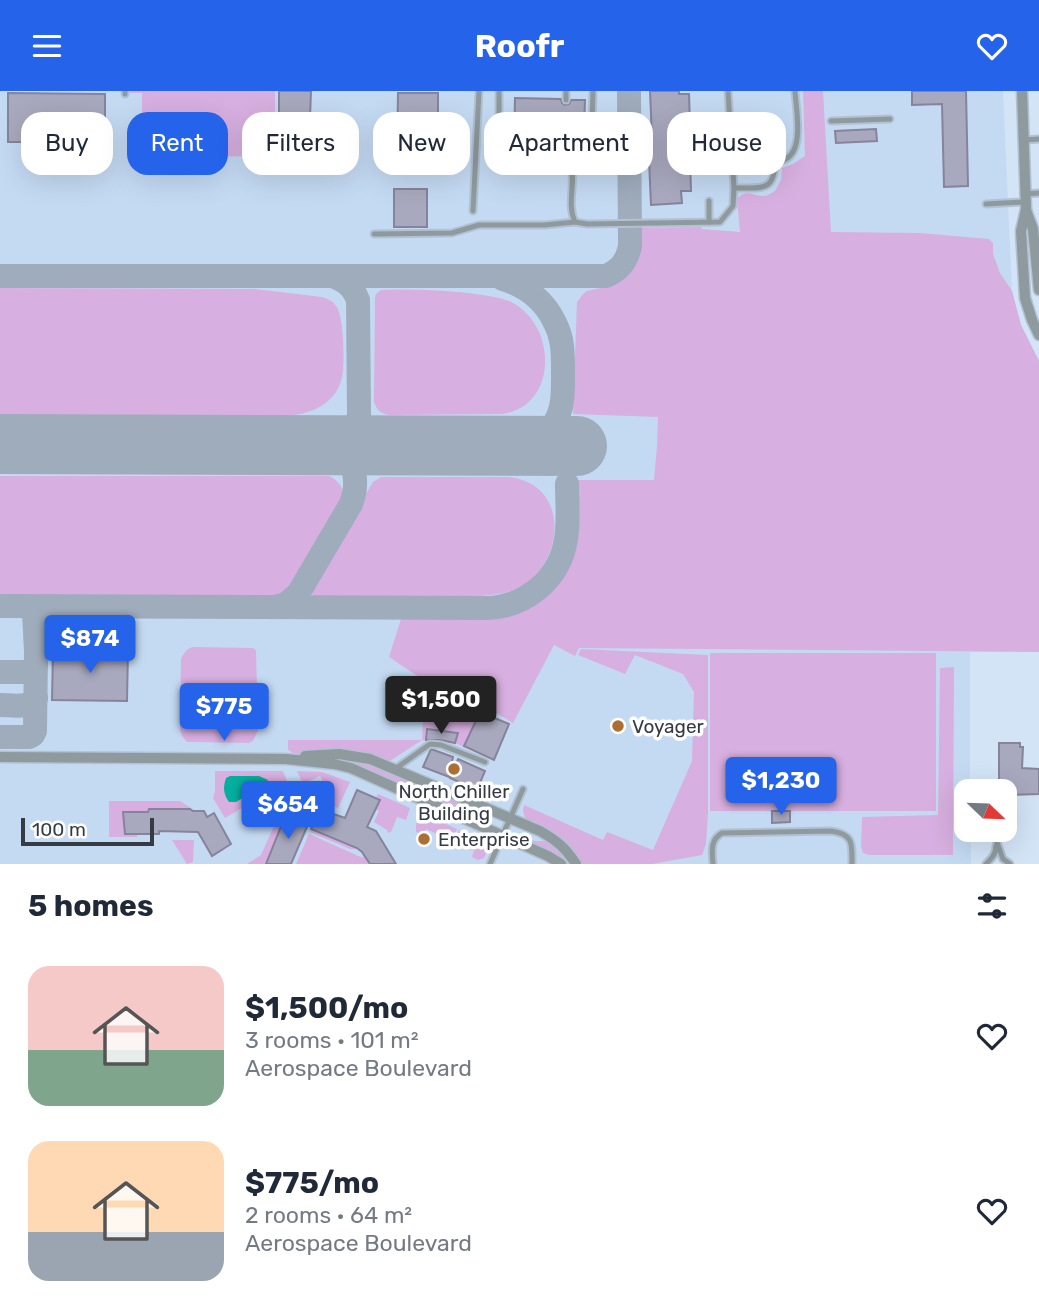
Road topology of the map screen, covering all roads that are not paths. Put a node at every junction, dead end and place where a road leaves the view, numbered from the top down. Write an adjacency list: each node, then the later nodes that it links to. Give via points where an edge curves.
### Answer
1 (479, 91): 25 (lane)
2 (499, 91): 9 (lane)
3 (566, 91): 8 (lane)
4 (593, 91): 10 (lane)
5 (728, 91): 11 (lane)
6 (795, 91): 16 (lane, via 798,142)
7 (1023, 91): 15 (street)
8 (566, 100)
9 (499, 112)
10 (592, 112)
11 (729, 112)
12 (890, 119): 13 (lane)
13 (831, 121)
14 (1039, 139): 15 (lane)
15 (1024, 140): 23 (street)
16 (786, 159)
17 (572, 175): 26 (lane)
18 (733, 175): 20 (lane)
19 (774, 175): 20 (lane, via 765,187)
20 (734, 188): 27 (lane, via 733,206 720,222)
21 (1039, 193): 23 (lane)
22 (709, 201): 27 (lane)
23 (1025, 202): 24 (lane); 28 (street); 31 (street, via 1021,230 1025,297)
24 (986, 204)
25 (473, 211)
26 (575, 222): 27 (lane); 29 (lane)
27 (709, 222)
28 (1036, 229): 30 (street)
29 (374, 235)
30 (1039, 290)
31 (1039, 334)
32 (0, 757): 33 (street)
33 (286, 759): 35 (street, via 339,754); 38 (street, via 351,768)
34 (485, 762): 35 (lane, via 430,744)
35 (396, 769): 36 (street)
36 (435, 786): 38 (street); 39 (street)
37 (523, 789): 39 (lane)
38 (427, 802): 40 (street)
39 (510, 818): 40 (lane); 44 (street, via 557,841)
40 (502, 836): 42 (lane); 43 (street)
41 (996, 843): 47 (lane); 48 (lane)
42 (490, 864)
43 (561, 864)
44 (576, 864)
45 (713, 864): 46 (lane, via 712,845 722,832 831,831 848,836)
46 (852, 864)
47 (986, 864)
48 (1010, 864)

